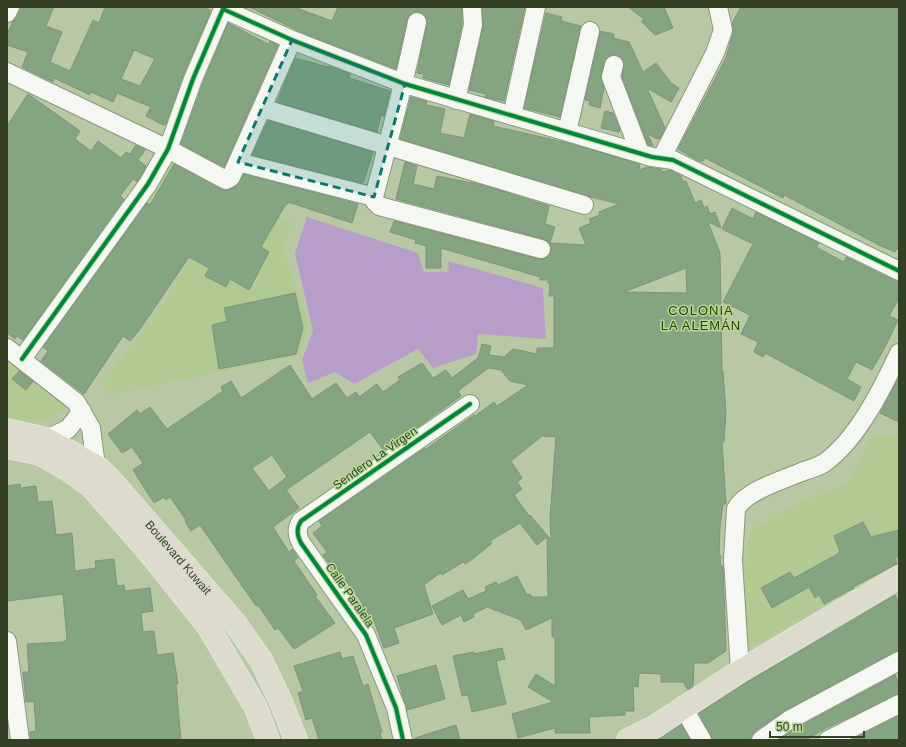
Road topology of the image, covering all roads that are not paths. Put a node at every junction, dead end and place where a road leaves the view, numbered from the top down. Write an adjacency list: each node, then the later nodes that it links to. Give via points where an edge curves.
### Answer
1 (10, 7): 6 (street)
2 (536, 7): 15 (street)
3 (718, 7): 20 (street, via 723,30 715,53)
4 (224, 8): 9 (street); 18 (street, via 193,79)
5 (472, 9): 13 (street, via 473,24)
6 (7, 13)
7 (418, 22): 12 (street)
8 (590, 31): 16 (street)
9 (292, 40): 12 (street); 14 (street)
10 (614, 65): 19 (street, via 611,77)
11 (7, 72): 18 (street)
12 (404, 84): 13 (street); 17 (street)
13 (456, 100): 15 (street)
14 (262, 108): 17 (street); 21 (street)
15 (512, 116): 16 (street)
16 (567, 132): 19 (street)
17 (387, 146): 22 (street); 23 (street)
18 (168, 149): 21 (street, via 226,180 231,177); 28 (street, via 148,184)
19 (640, 153): 20 (street)
20 (662, 157): 25 (street, via 679,162)
21 (238, 162): 22 (street)
22 (374, 197): 24 (street, via 379,206)
23 (584, 205)
24 (541, 249)
25 (899, 271)
26 (7, 348): 28 (street)
27 (899, 353): 41 (street, via 863,420 836,453 823,464 758,490 736,509 733,560)
28 (22, 359): 30 (street, via 76,402)
29 (470, 404): 35 (street, Sendero La Virgen, via 301,521)
30 (82, 411): 32 (street, via 68,429); 34 (street, via 91,428)
31 (7, 430): 32 (main road, Boulevard Kuwait)
32 (46, 439): 34 (main road, Boulevard Kuwait)
33 (7, 446): 39 (main road, Boulevard Kuwait, via 41,454 91,486 148,551)
34 (96, 466): 37 (main road, Boulevard Kuwait, via 140,513)
35 (297, 532): 49 (street, Calle Paralela, via 301,543 366,635 396,708)
36 (899, 577): 41 (main road)
37 (196, 580): 39 (main road); 48 (main road, Boulevard Kuwait, via 235,623 261,660)
38 (7, 641): 44 (street)
39 (238, 665): 45 (main road); 46 (main road, Boulevard Kuwait); 47 (main road, via 258,687)
40 (897, 668): 52 (street, via 789,720)
41 (740, 671): 43 (main road)
42 (899, 704): 53 (street)
43 (684, 709): 50 (main road); 51 (street)
44 (20, 740)
45 (257, 740)
46 (268, 740)
47 (278, 740)
48 (296, 740)
49 (404, 740)
50 (628, 740)
51 (702, 740)
52 (761, 740)
53 (828, 740)

